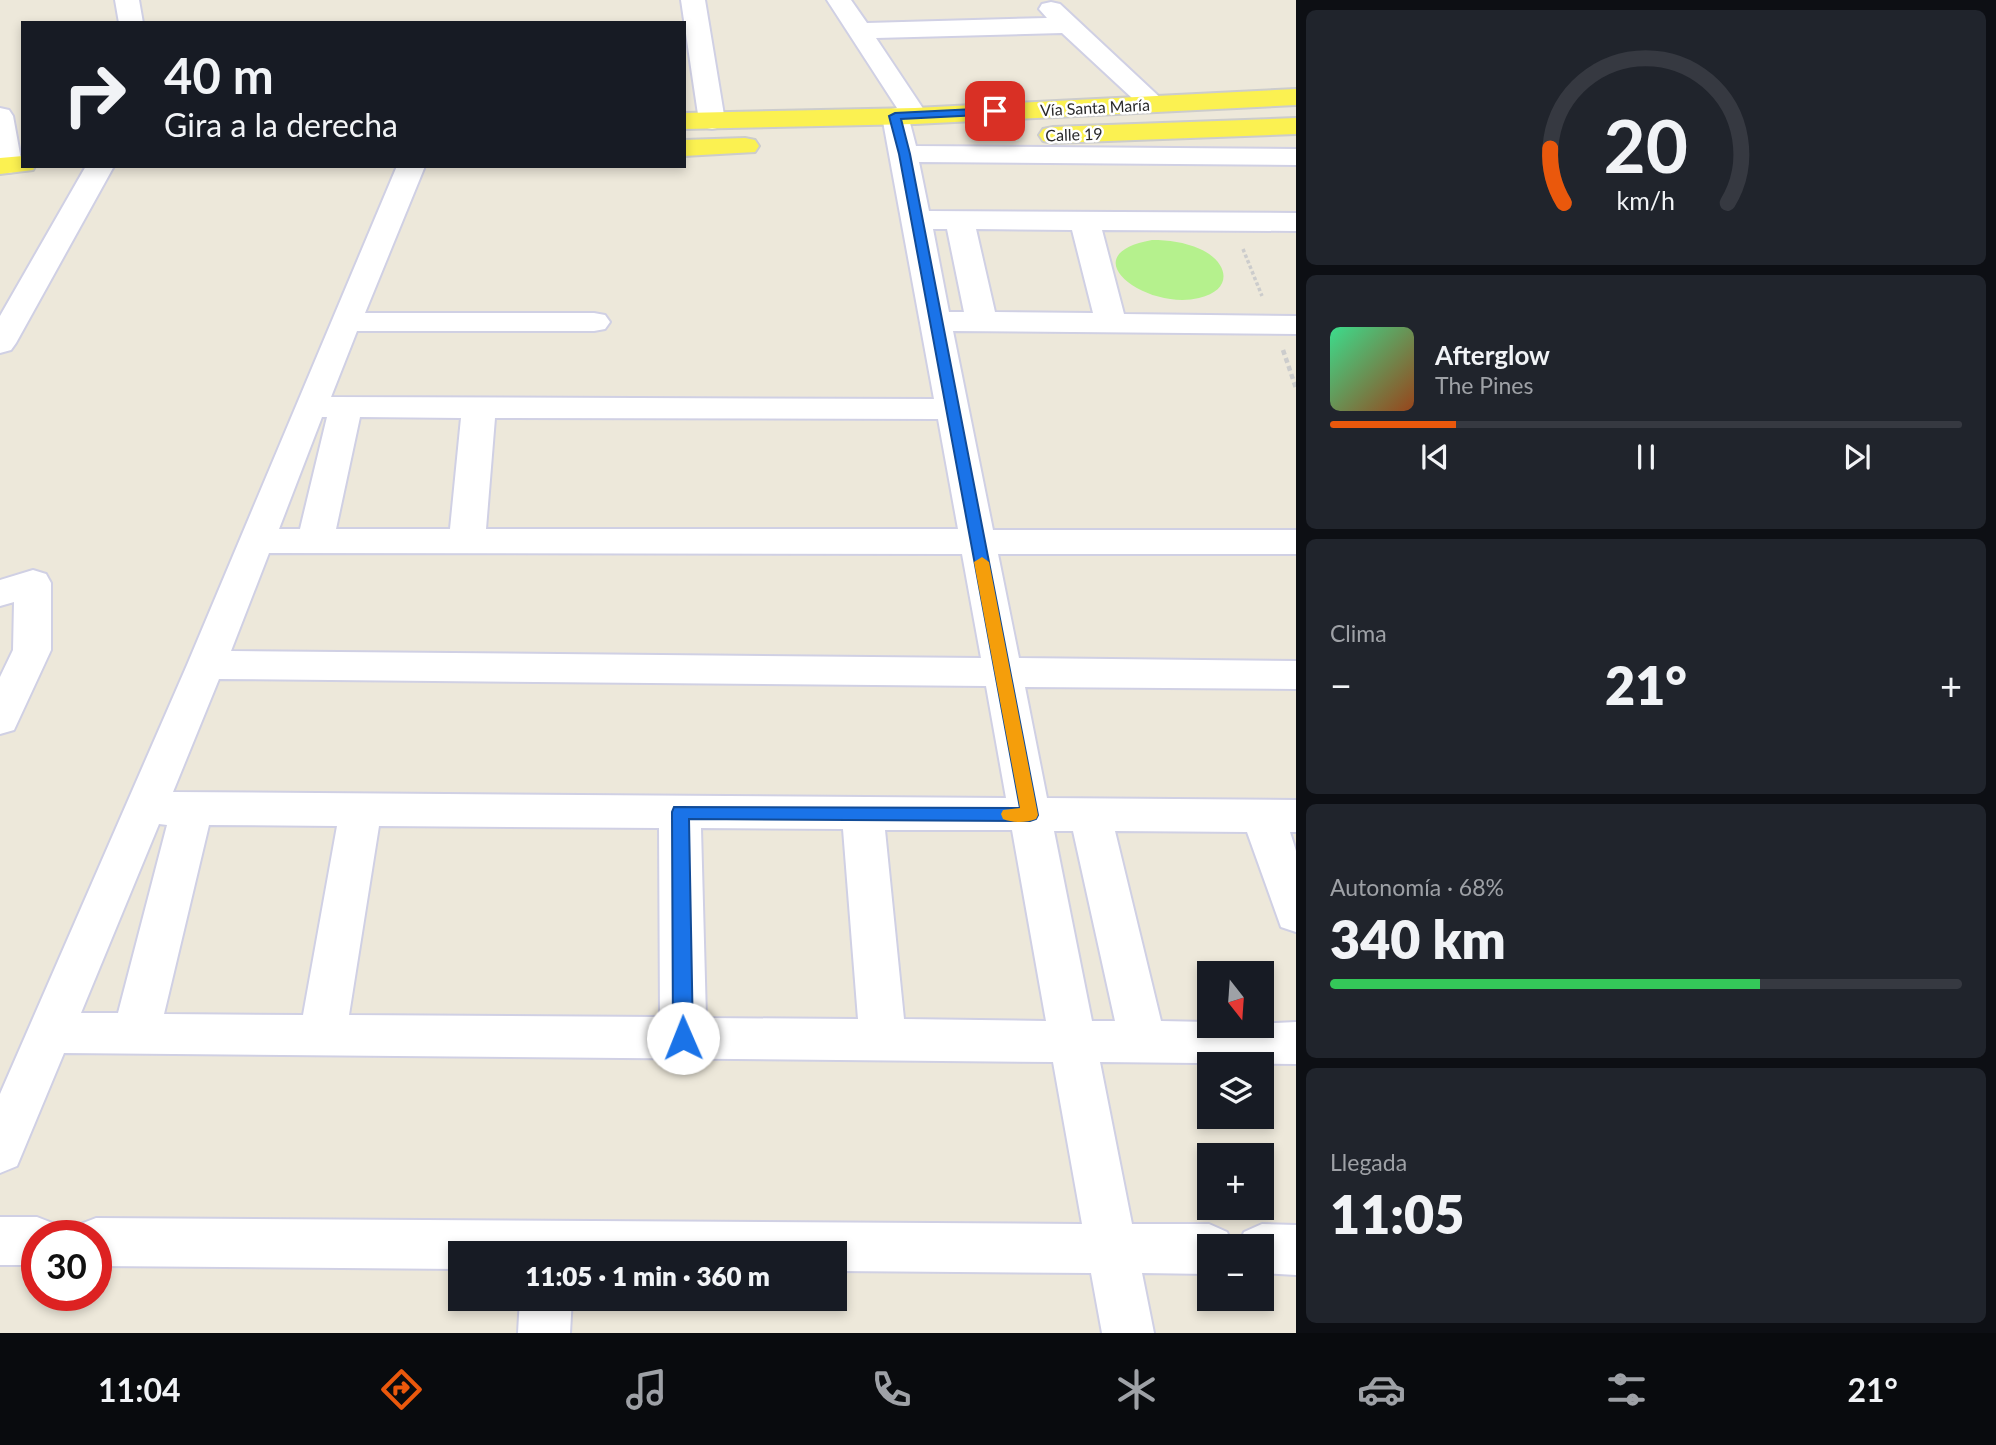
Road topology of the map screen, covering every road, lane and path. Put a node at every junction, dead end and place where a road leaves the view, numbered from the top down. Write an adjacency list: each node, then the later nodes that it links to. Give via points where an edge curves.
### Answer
1 (127, 0): 5 (street)
2 (693, 0): 12 (street)
3 (839, 0): 7 (street)
4 (1042, 0): 6 (street)
5 (131, 21)
6 (1069, 24): 7 (street); 9 (street)
7 (860, 31): 14 (street)
8 (1296, 97): 9 (main road, Vía Santa María)
9 (1154, 104): 14 (main road, Vía Santa María)
10 (0, 116): 19 (street)
11 (686, 121): 12 (main road, Vía Santa María)
12 (712, 121): 14 (main road, Vía Santa María)
13 (1296, 126): 14 (main road, Calle 19)
14 (904, 132): 15 (main road, Calle 19); 18 (street); 22 (street)
15 (793, 144)
16 (766, 145): 17 (main road)
17 (686, 148)
18 (1296, 157)
19 (12, 159)
20 (99, 168): 32 (street)
21 (410, 168): 27 (street)
22 (916, 220): 23 (street); 26 (street)
23 (960, 220): 24 (street); 29 (street)
24 (1085, 222): 25 (street); 30 (street)
25 (1296, 222)
26 (936, 321): 29 (street); 35 (street)
27 (347, 322): 28 (street); 33 (street)
28 (594, 322)
29 (982, 323): 30 (street)
30 (1111, 325): 31 (street)
31 (1296, 325)
32 (0, 343)
33 (328, 407): 34 (street); 36 (street); 37 (street)
34 (479, 407): 35 (street); 38 (street)
35 (953, 409): 39 (street)
36 (257, 541): 37 (street); 42 (street)
37 (315, 542): 38 (street)
38 (467, 542): 39 (street)
39 (978, 542): 40 (street); 43 (street)
40 (1296, 542)
41 (0, 593): 45 (street, via 33,583 32,650)
42 (206, 665): 43 (street); 46 (street)
43 (1004, 673): 44 (street); 51 (street)
44 (1296, 675)
45 (0, 719)
46 (144, 808): 47 (street); 55 (street)
47 (192, 808): 48 (street); 56 (street)
48 (361, 810): 49 (street); 57 (street)
49 (680, 812): 50 (street); 58 (street)
50 (863, 813): 51 (street); 59 (street)
51 (1030, 815): 52 (street); 60 (street)
52 (1090, 815): 53 (street); 61 (street)
53 (1280, 816): 54 (street)
54 (1296, 914)
55 (48, 1033): 56 (street); 63 (street)
56 (136, 1034): 57 (street)
57 (323, 1035): 58 (street)
58 (683, 1038): 59 (street)
59 (883, 1040): 60 (street)
60 (1072, 1041): 61 (street); 69 (street)
61 (1143, 1041): 62 (street)
62 (1296, 1043)
63 (0, 1150)
64 (0, 1241): 65 (street)
65 (21, 1241)
66 (112, 1242): 67 (street)
67 (448, 1247)
68 (847, 1249): 69 (street)
69 (1112, 1249): 70 (street); 75 (street)
70 (1197, 1249)
71 (1274, 1250): 72 (street)
72 (1296, 1250)
73 (545, 1311): 74 (street)
74 (544, 1333)
75 (1128, 1333)

